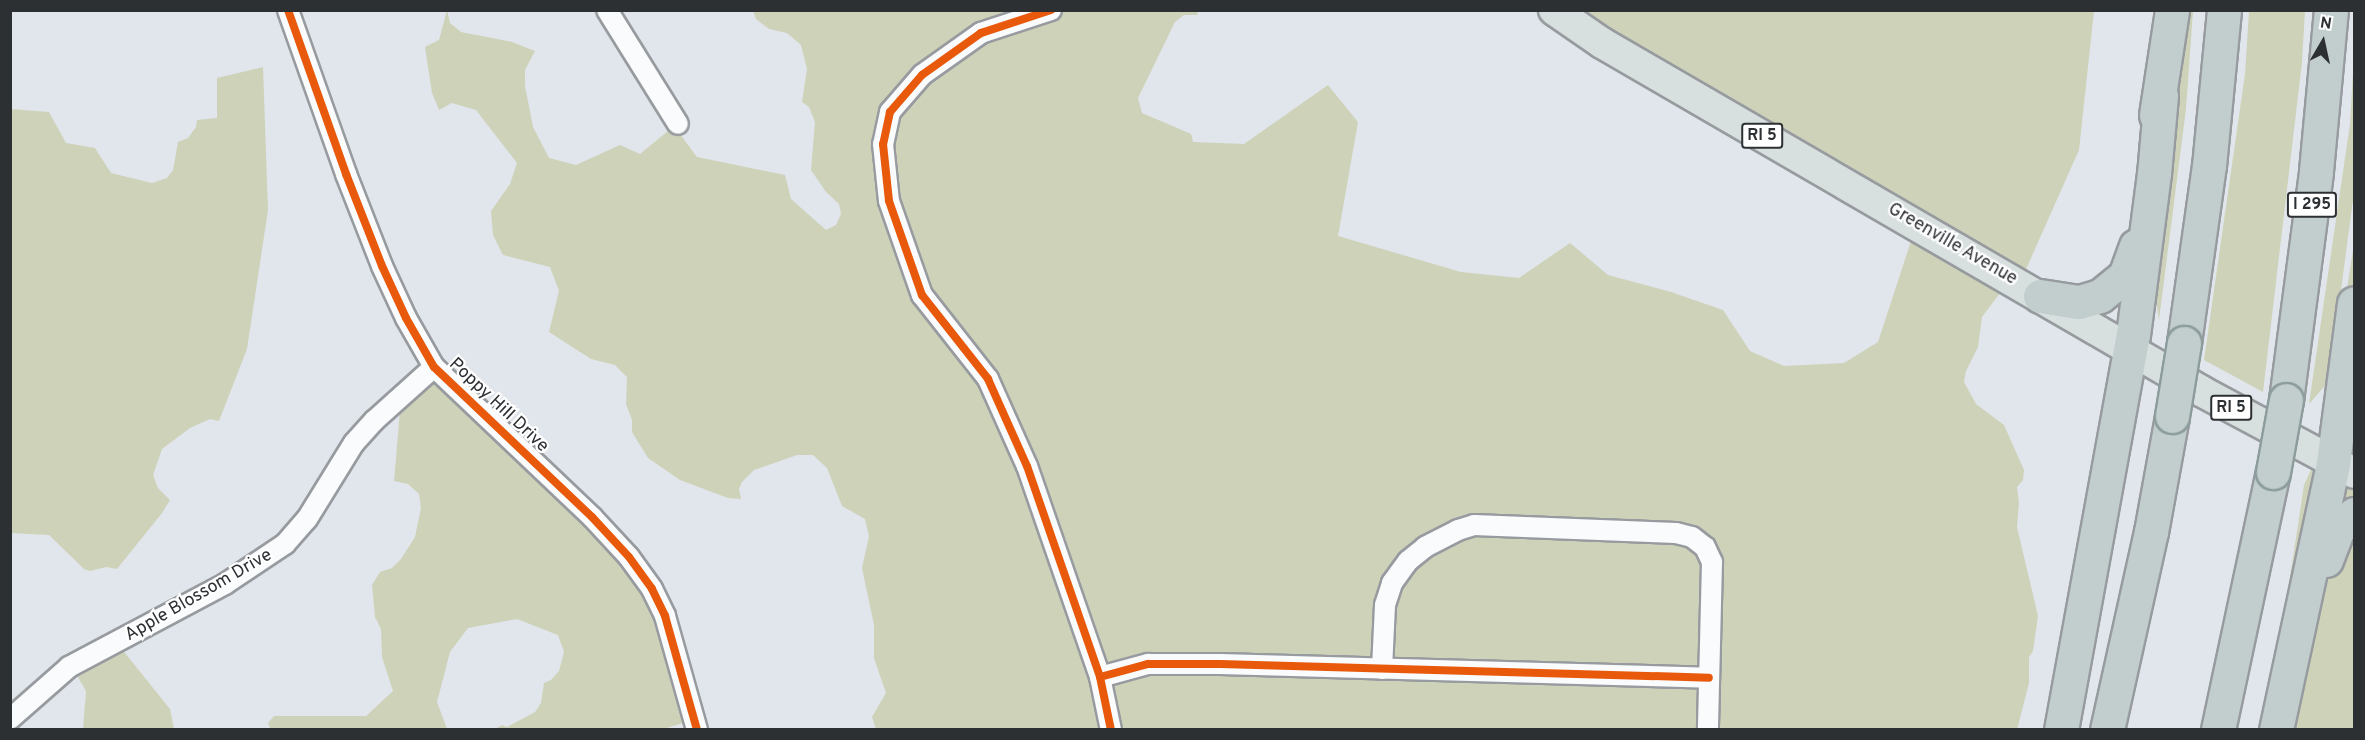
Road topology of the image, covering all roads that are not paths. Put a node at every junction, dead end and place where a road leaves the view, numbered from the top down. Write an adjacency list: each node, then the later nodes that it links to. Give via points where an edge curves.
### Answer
1 (288, 10): 13 (street, Poppy Hill Drive, via 381,266)
2 (607, 10): 9 (street)
3 (1051, 10): 18 (street, via 981,33 922,75 890,112 883,144 889,201 922,296 988,380 1027,466)
4 (1554, 10): 10 (main road, Greenville Avenue / RI 5, via 1612,49)
5 (2172, 10): 8 (highway)
6 (2224, 10): 25 (highway, bridge, via 2184,343 2151,532)
7 (2331, 10): 26 (highway, I 295, bridge, via 2316,171 2286,400)
8 (2160, 95): 10 (highway, via 2136,246 2125,276 2109,291 2090,299 2066,302); 12 (highway, via 2154,174)
9 (678, 124)
10 (2040, 296): 12 (main road, Greenville Avenue / RI 5)
11 (2355, 303): 14 (highway)
12 (2130, 350): 14 (main road, Greenville Avenue / RI 5); 24 (highway)
13 (434, 367): 20 (street, Apple Blossom Drive, via 354,443 307,519 285,544 225,584 69,668); 21 (street, Poppy Hill Drive, via 592,517 646,581 665,616)
14 (2344, 468): 16 (highway)
15 (2355, 514): 16 (highway, via 2333,538 2314,608)
16 (2295, 646): 27 (highway)
17 (1382, 669): 18 (street, via 1149,664); 19 (street); 19 (street, via 1385,605 1392,583 1408,561 1425,547 1474,525 1676,533 1692,537 1712,561)
18 (1100, 677): 22 (street)
19 (1709, 678): 23 (street)
20 (10, 719)
21 (697, 729)
22 (1111, 729)
23 (1708, 729)
24 (2061, 729)
25 (2107, 729)
26 (2218, 729)
27 (2276, 729)

